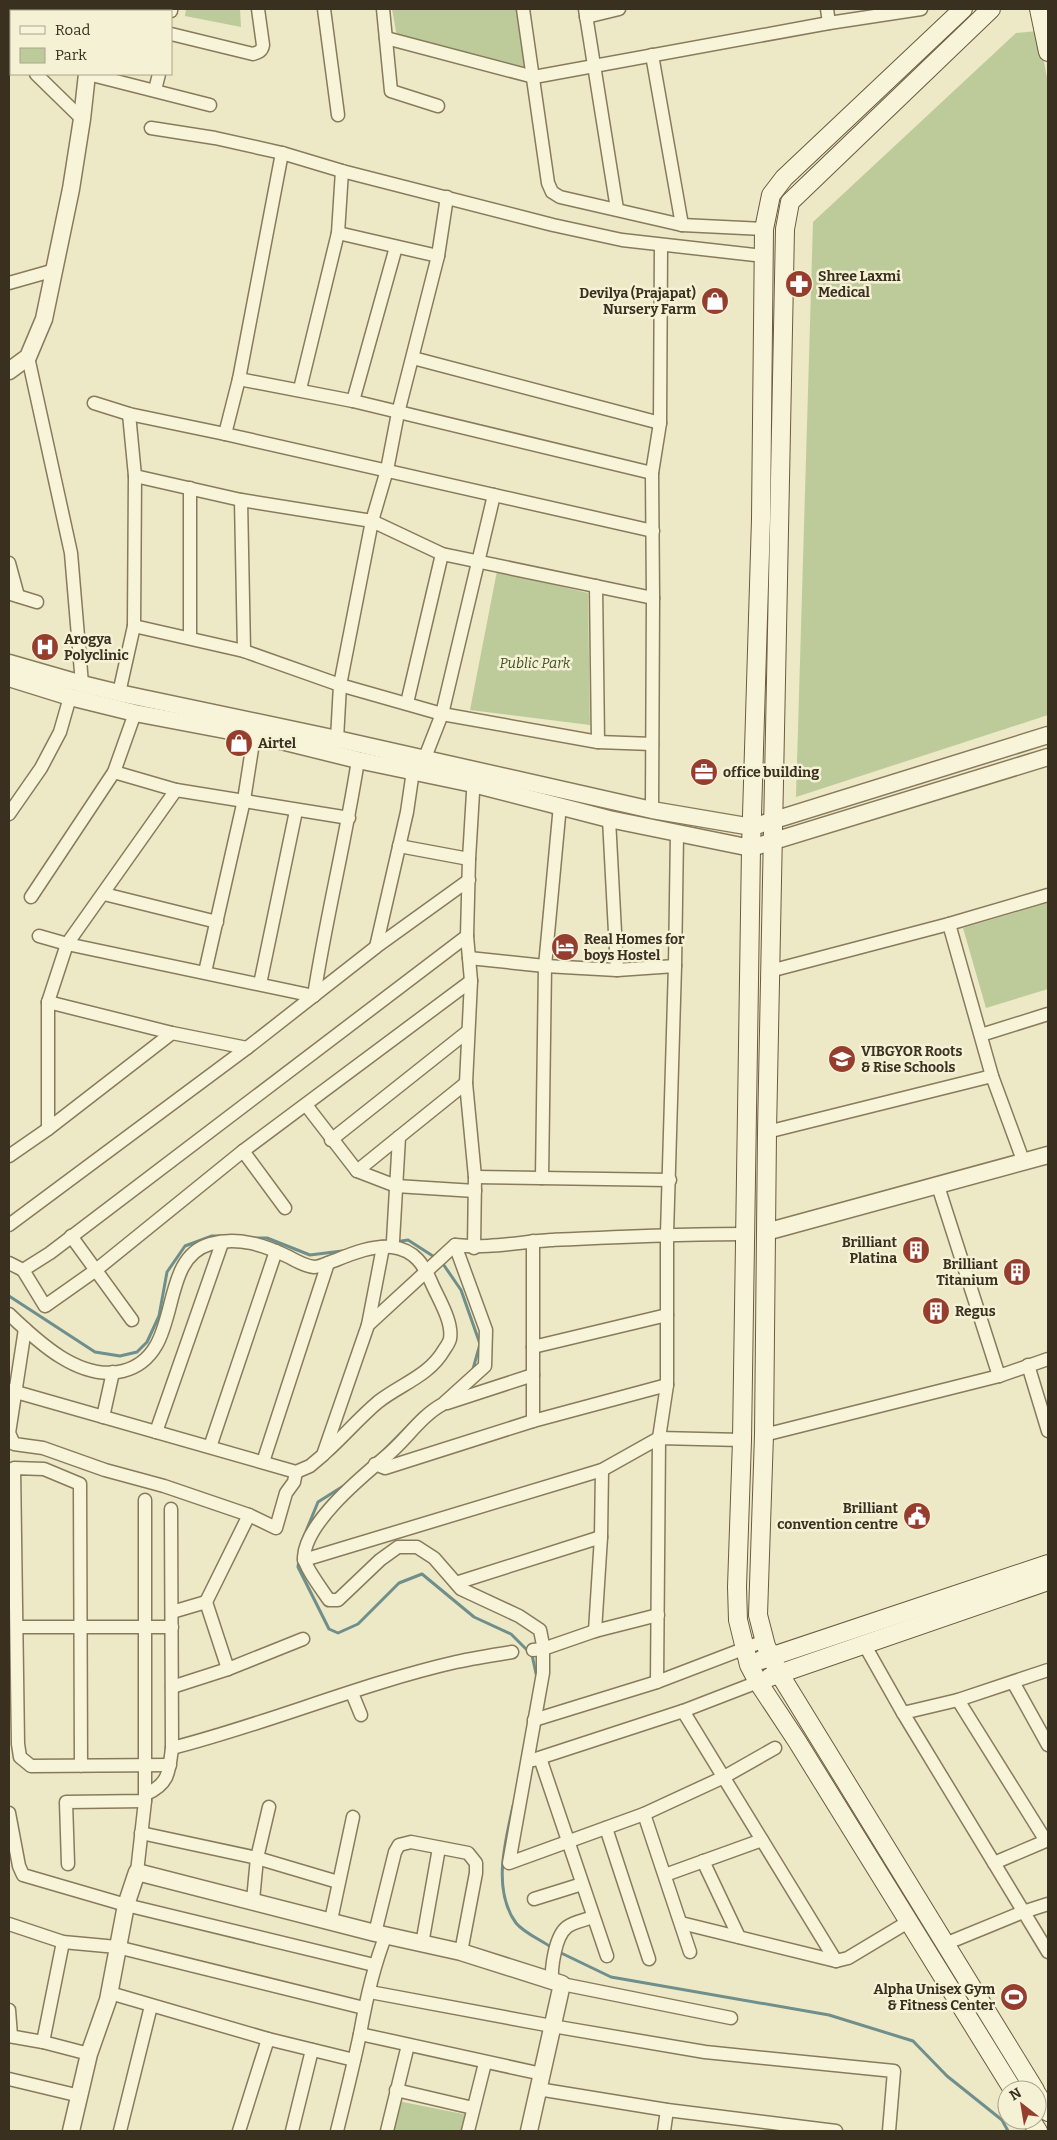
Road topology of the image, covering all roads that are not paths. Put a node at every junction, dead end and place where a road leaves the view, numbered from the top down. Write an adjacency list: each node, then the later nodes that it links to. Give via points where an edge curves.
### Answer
1 (258, 9): 13 (street, via 263,45 259,52 253,54)
2 (324, 9): 26 (street)
3 (383, 9): 14 (street)
4 (524, 9): 22 (street)
5 (619, 9): 11 (street)
6 (827, 9): 12 (street)
7 (921, 9): 12 (street)
8 (991, 9): 98 (main road, via 790,202 785,230)
9 (1039, 9): 15 (main road)
10 (955, 11): 34 (main road, via 784,178 771,195)
11 (585, 13): 17 (street)
12 (830, 23): 16 (street)
13 (172, 34)
14 (386, 38): 22 (street); 25 (street, via 391,91)
15 (1048, 52)
16 (652, 55): 17 (street); 33 (street)
17 (593, 66): 22 (street); 32 (street)
18 (37, 75): 27 (street)
19 (88, 75): 27 (street)
20 (92, 75): 23 (street)
21 (159, 75): 23 (street)
22 (534, 77): 32 (street, via 549,188 560,197)
23 (155, 90): 24 (street)
24 (210, 104)
25 (438, 106)
26 (338, 115)
27 (82, 119): 40 (street)
28 (151, 128): 29 (street)
29 (282, 153): 30 (street); 45 (street)
30 (342, 171): 31 (street); 35 (street)
31 (447, 197): 36 (street, via 553,225); 38 (street)
32 (617, 209): 33 (street)
33 (682, 225): 34 (street)
34 (764, 229): 39 (main road)
35 (338, 233): 37 (street); 46 (street)
36 (661, 245): 39 (street); 51 (street)
37 (396, 246): 38 (street); 47 (street)
38 (438, 256): 43 (street)
39 (764, 256): 99 (main road, via 761,519)
40 (55, 270): 41 (street); 42 (street, via 41,330)
41 (9, 284)
42 (28, 358): 44 (street); 73 (street, via 70,553)
43 (413, 358): 49 (street); 51 (street)
44 (9, 371)
45 (240, 379): 46 (street); 52 (street)
46 (300, 389): 47 (street)
47 (353, 401): 49 (street)
48 (94, 403): 50 (street)
49 (398, 413): 53 (street); 54 (street)
50 (129, 414): 52 (street); 55 (street)
51 (660, 423): 54 (street)
52 (225, 434): 53 (street)
53 (387, 470): 57 (street); 59 (street)
54 (652, 473): 60 (street)
55 (134, 476): 56 (street); 68 (street)
56 (190, 488): 58 (street); 69 (street)
57 (494, 495): 60 (street); 62 (street)
58 (241, 500): 59 (street); 70 (street)
59 (372, 521): 61 (street); 74 (street)
60 (653, 530): 66 (street)
61 (442, 554): 62 (street); 77 (street)
62 (479, 561): 64 (street); 79 (street)
63 (9, 563): 65 (street)
64 (596, 586): 66 (street); 83 (street)
65 (13, 595): 67 (street)
66 (654, 598): 84 (street)
67 (37, 602)
68 (134, 626): 69 (street); 75 (street)
69 (190, 638): 70 (street)
70 (244, 652): 74 (street)
71 (9, 663): 73 (street)
72 (10, 681): 76 (street)
73 (82, 684): 75 (street)
74 (340, 685): 77 (street); 82 (street)
75 (119, 693): 82 (street)
76 (70, 697): 78 (street); 95 (street, via 60,732 41,768)
77 (407, 703): 79 (street)
78 (135, 713): 81 (street); 88 (street)
79 (442, 714): 83 (street); 87 (street)
80 (1048, 735): 98 (street)
81 (254, 736): 86 (street); 91 (street)
82 (337, 739): 87 (street)
83 (598, 742): 84 (street)
84 (652, 744): 93 (street)
85 (1048, 757): 101 (street)
86 (358, 760): 87 (street); 96 (street)
87 (418, 766): 89 (street); 102 (street)
88 (114, 772): 90 (street); 108 (street)
89 (474, 777): 92 (street); 93 (street); 104 (street)
90 (176, 790): 91 (street); 106 (street)
91 (244, 800): 94 (street); 109 (street)
92 (560, 806): 97 (street); 116 (street)
93 (652, 810): 99 (street)
94 (296, 811): 96 (street); 122 (street)
95 (9, 814)
96 (349, 818): 123 (street)
97 (609, 819): 100 (street); 118 (street)
98 (773, 820): 99 (street); 101 (main road)
99 (752, 827): 103 (main road)
100 (676, 834): 103 (street); 117 (street)
101 (774, 842): 103 (street); 119 (main road)
102 (399, 846): 104 (street); 114 (street)
103 (751, 848): 152 (main road)
104 (469, 859): 105 (street)
105 (469, 880): 112 (street); 114 (street)
106 (104, 894): 109 (street); 113 (street)
107 (1048, 895): 110 (street)
108 (31, 897)
109 (217, 922): 120 (street)
110 (949, 924): 119 (street); 128 (street)
111 (39, 936): 113 (street)
112 (467, 936): 115 (street); 153 (street)
113 (67, 944): 120 (street); 124 (street)
114 (376, 947): 123 (street)
115 (469, 958): 116 (street); 121 (street)
116 (545, 966): 118 (street); 143 (street)
117 (675, 966): 118 (street); 144 (street)
118 (617, 970)
119 (770, 971): 134 (main road)
120 (205, 972): 122 (street)
121 (471, 982): 126 (street); 132 (street)
122 (260, 984): 123 (street)
123 (314, 996): 129 (street)
124 (48, 1002): 127 (street); 133 (street)
125 (1048, 1014): 128 (street)
126 (467, 1032): 131 (street); 136 (street)
127 (172, 1033): 129 (street); 133 (street)
128 (981, 1035): 130 (street)
129 (247, 1048): 149 (street)
130 (992, 1076): 134 (street); 140 (street)
131 (466, 1083): 135 (street); 142 (street)
132 (306, 1105): 136 (street); 137 (street)
133 (48, 1129): 138 (street)
134 (767, 1132): 150 (main road)
135 (399, 1137): 141 (street); 145 (street)
136 (331, 1140): 141 (street)
137 (244, 1152): 148 (street); 164 (street)
138 (9, 1156)
139 (1048, 1156): 140 (street)
140 (1024, 1163): 146 (street)
141 (357, 1171): 145 (street)
142 (475, 1178): 143 (street); 147 (street)
143 (542, 1178): 144 (street)
144 (670, 1180): 151 (street)
145 (396, 1186): 147 (street); 156 (street)
146 (938, 1186): 150 (street); 175 (street)
147 (475, 1191): 158 (street)
148 (285, 1208)
149 (9, 1225)
150 (766, 1232): 183 (main road)
151 (667, 1234): 152 (street); 154 (street); 166 (street)
152 (746, 1234): 185 (main road)
153 (71, 1236): 163 (street); 164 (street)
154 (533, 1241): 158 (street); 170 (street)
155 (222, 1243): 159 (street, via 252,1242); 173 (street, via 200,1248 189,1257 154,1351 142,1363); 182 (street)
156 (388, 1244): 161 (street); 162 (street, via 407,1250); 168 (street)
157 (452, 1248): 158 (street); 162 (street); 178 (street, via 486,1330 485,1366)
158 (474, 1248)
159 (276, 1251): 161 (street, via 307,1266); 186 (street)
160 (9, 1263): 163 (street)
161 (328, 1263): 188 (street)
162 (429, 1269): 168 (street); 187 (street, via 449,1324 450,1340 440,1358 421,1376 379,1401)
163 (22, 1270): 164 (street, via 45,1306)
164 (96, 1270): 167 (street)
165 (9, 1314): 169 (street)
166 (667, 1315): 170 (street); 176 (street)
167 (132, 1320)
168 (368, 1325): 187 (street)
169 (24, 1329): 173 (street, via 82,1368); 177 (street)
170 (533, 1347): 174 (street)
171 (1048, 1359): 172 (street)
172 (1028, 1365): 175 (street); 181 (street)
173 (113, 1372): 179 (street)
174 (533, 1375): 178 (street); 180 (street)
175 (999, 1376): 183 (street)
176 (667, 1385): 180 (street); 184 (street)
177 (11, 1391): 179 (street); 194 (street, via 10,1433 14,1444 43,1448)
178 (444, 1404): 189 (street)
179 (103, 1417): 182 (street)
180 (533, 1421): 189 (street, via 385,1468)
181 (1048, 1431)
182 (156, 1432): 186 (street)
183 (764, 1435): 210 (main road, via 758,1615)
184 (659, 1438): 185 (street); 190 (street); 202 (street)
185 (742, 1440): 213 (main road, via 737,1587 738,1620)
186 (210, 1448): 188 (street)
187 (323, 1455): 191 (street)
188 (263, 1462): 191 (street)
189 (375, 1464): 196 (street, via 336,1501 306,1543)
190 (602, 1470): 195 (street); 196 (street)
191 (296, 1472): 194 (street, via 276,1528)
192 (144, 1500): 205 (street)
193 (171, 1509): 201 (street)
194 (249, 1515): 200 (street)
195 (602, 1537): 199 (street); 207 (street)
196 (304, 1560): 199 (street, via 329,1600 338,1600 398,1547 417,1547 434,1558)
197 (1048, 1564): 210 (main road)
198 (1048, 1581): 209 (main road)
199 (456, 1583): 211 (street, via 461,1589 519,1616 540,1630)
200 (206, 1602): 201 (street); 214 (street)
201 (172, 1612): 206 (street)
202 (658, 1615): 207 (street); 217 (street)
203 (80, 1627): 204 (street); 204 (street, via 80,1484 44,1469 14,1468); 205 (street); 235 (street)
204 (17, 1628): 235 (street, via 20,1757 31,1766)
205 (145, 1628): 206 (street); 233 (street)
206 (172, 1628): 220 (street)
207 (595, 1631): 211 (street)
208 (302, 1639): 214 (street)
209 (864, 1644): 216 (main road); 224 (street)
210 (768, 1649): 213 (main road); 216 (main road)
211 (538, 1650): 226 (street, via 543,1673)
212 (512, 1652): 221 (street, via 455,1662)
213 (747, 1657): 217 (street); 218 (main road)
214 (228, 1669): 220 (street)
215 (1048, 1670): 219 (street)
216 (779, 1673): 218 (main road); 270 (main road)
217 (657, 1682): 226 (street)
218 (758, 1682): 223 (street); 263 (main road)
219 (1013, 1682): 222 (street); 227 (street)
220 (172, 1687): 229 (street)
221 (352, 1693): 225 (street); 229 (street, via 217,1737)
222 (958, 1700): 224 (street); 245 (street)
223 (683, 1711): 231 (street); 236 (street)
224 (903, 1714): 250 (street)
225 (361, 1715)
226 (534, 1720): 232 (street)
227 (1043, 1727): 228 (street)
228 (1048, 1745)
229 (172, 1748): 234 (street)
230 (775, 1748): 236 (street)
231 (540, 1758): 232 (street); 246 (street)
232 (526, 1762): 246 (street, via 509,1863)
233 (145, 1765): 234 (street); 235 (street); 237 (street)
234 (170, 1765): 237 (street, via 162,1786)
235 (81, 1766)
236 (724, 1777): 240 (street); 244 (street)
237 (146, 1798): 243 (street); 251 (street, via 66,1802)
238 (268, 1807): 248 (street)
239 (9, 1813): 259 (street, via 23,1875)
240 (644, 1814): 242 (street); 253 (street)
241 (353, 1816): 254 (street)
242 (606, 1828): 246 (street); 276 (street)
243 (141, 1833): 248 (street); 252 (street)
244 (762, 1840): 249 (street); 277 (street)
245 (1047, 1840): 250 (street)
246 (567, 1841): 255 (street)
247 (439, 1848): 266 (street, via 412,1842 399,1846 395,1852); 269 (street); 272 (street, via 468,1853 476,1863)
248 (257, 1858): 254 (street); 257 (street)
249 (703, 1861): 253 (street); 267 (street)
250 (994, 1863): 260 (street)
251 (68, 1864)
252 (137, 1872): 257 (street); 259 (street)
253 (665, 1875): 264 (street)
254 (338, 1882): 262 (street)
255 (582, 1884): 256 (street); 261 (street)
256 (534, 1899)
257 (253, 1900): 262 (street)
258 (1048, 1904): 260 (street)
259 (126, 1905): 271 (street); 278 (street)
260 (1023, 1912): 270 (street); 274 (street)
261 (593, 1917): 275 (street); 279 (street, via 568,1925 563,1931 551,1964)
262 (330, 1920): 266 (street)
263 (908, 1922): 277 (street, via 848,1958); 297 (main road)
264 (681, 1923): 267 (street); 273 (street)
265 (9, 1924): 268 (street)
266 (381, 1934): 269 (street); 278 (street)
267 (739, 1937): 277 (street)
268 (63, 1942): 271 (street); 290 (street)
269 (422, 1944): 272 (street)
270 (945, 1944): 298 (main road)
271 (117, 1947): 280 (street); 283 (street)
272 (461, 1952): 279 (street)
273 (690, 1952)
274 (1048, 1952)
275 (607, 1956)
276 (649, 1959)
277 (836, 1961)
278 (374, 1965): 281 (street)
279 (557, 1983): 285 (street); 286 (street)
280 (110, 1992): 282 (street); 293 (street)
281 (370, 1992): 283 (street); 286 (street)
282 (151, 2006): 289 (street); 305 (street)
283 (364, 2008): 287 (street)
284 (9, 2010): 288 (street)
285 (731, 2018)
286 (552, 2026): 299 (street); 314 (street, via 705,2052 894,2072)
287 (360, 2034): 291 (street); 294 (street)
288 (10, 2036): 290 (street)
289 (268, 2039): 292 (street); 306 (street)
290 (42, 2042): 293 (street)
291 (408, 2045): 295 (street); 300 (street)
292 (312, 2050): 294 (street); 307 (street)
293 (90, 2054): 301 (street)
294 (354, 2060): 308 (street)
295 (485, 2062): 299 (street); 302 (street)
296 (9, 2079): 301 (street)
297 (1007, 2080)
298 (1029, 2080)
299 (540, 2082): 303 (street); 311 (street)
300 (396, 2090): 302 (street); 309 (street)
301 (80, 2096): 304 (street)
302 (474, 2108): 310 (street)
303 (667, 2110): 312 (street); 313 (street)
304 (71, 2131)
305 (120, 2131)
306 (239, 2131)
307 (292, 2131)
308 (337, 2131)
309 (386, 2131)
310 (468, 2131)
311 (529, 2131)
312 (664, 2131)
313 (836, 2131)
314 (889, 2131)

